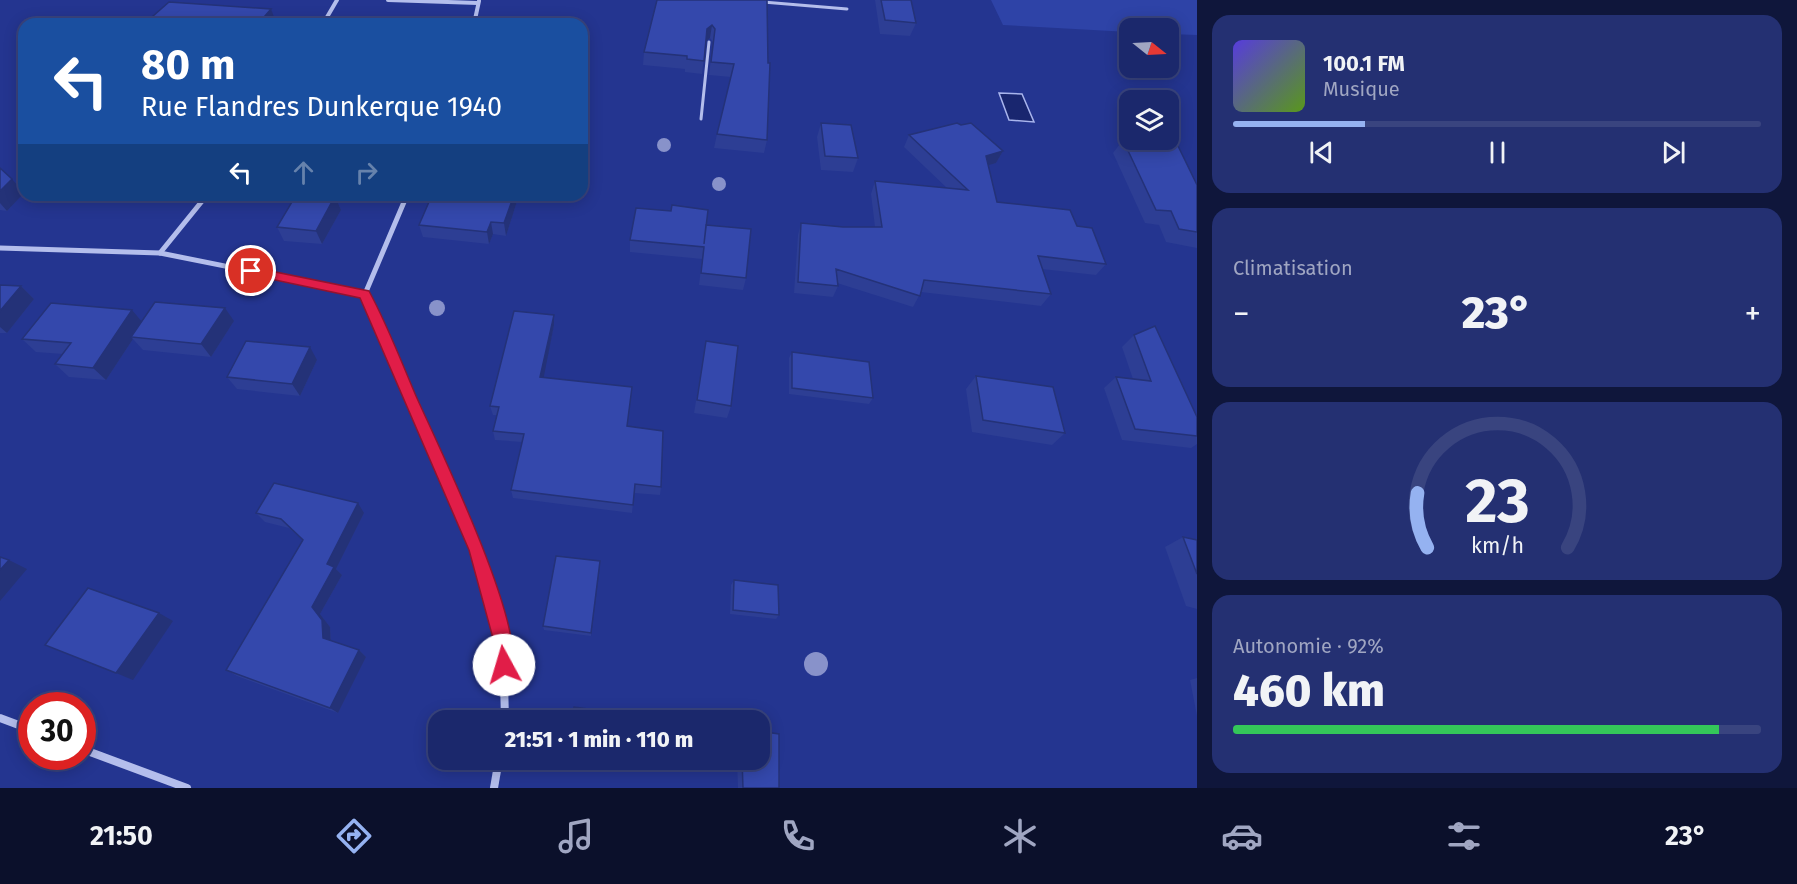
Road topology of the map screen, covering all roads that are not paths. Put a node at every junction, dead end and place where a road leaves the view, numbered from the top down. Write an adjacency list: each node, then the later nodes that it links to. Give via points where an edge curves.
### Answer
1 (337, 0): 6 (street)
2 (388, 0): 3 (street)
3 (479, 1): 7 (street)
4 (756, 2): 5 (lane)
5 (847, 9)
6 (326, 18)
7 (475, 18)
8 (709, 42): 9 (lane)
9 (701, 119)
10 (202, 201): 13 (street)
11 (404, 201): 14 (street)
12 (0, 248): 13 (street)
13 (160, 253): 14 (street)
14 (365, 294): 15 (street, via 477,550 503,642)
15 (505, 710)
16 (0, 718): 17 (street)
17 (18, 725)
18 (96, 754): 20 (street)
19 (497, 770): 21 (street)
20 (187, 788)
21 (494, 788)

